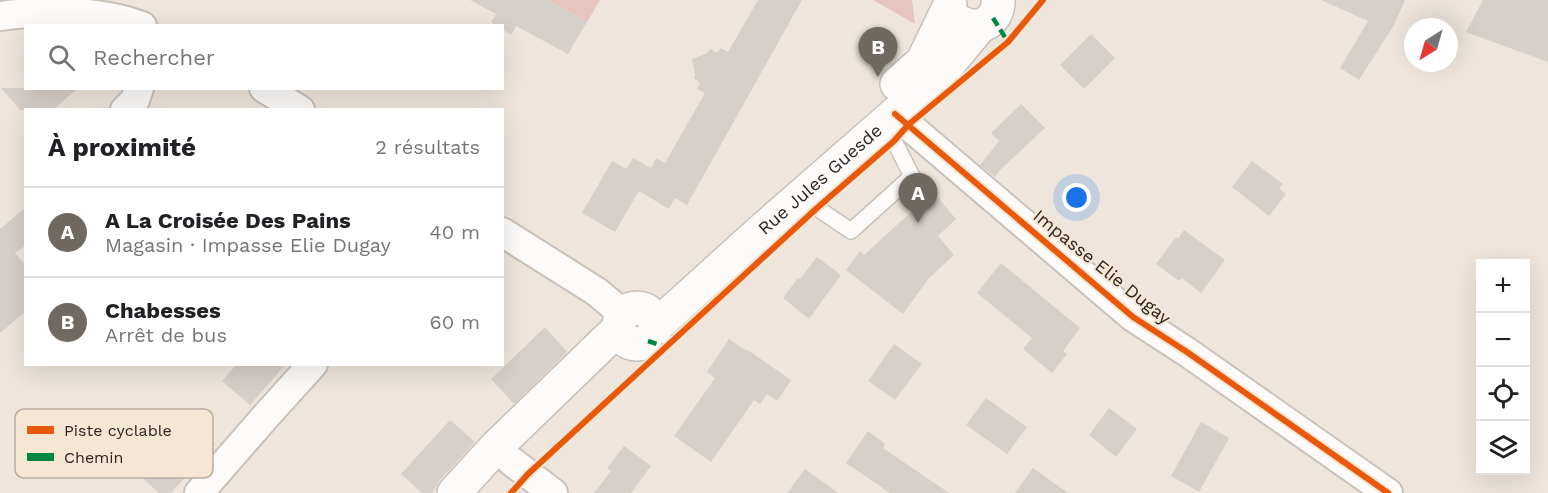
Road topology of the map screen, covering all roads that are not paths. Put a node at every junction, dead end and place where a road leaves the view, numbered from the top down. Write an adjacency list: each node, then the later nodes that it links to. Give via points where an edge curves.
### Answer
1 (950, 2): 3 (main road, via 957,20 972,27); 13 (main road, Rue Jules Guesde, via 923,61 747,216)
2 (42, 6): 4 (street); 5 (street)
3 (989, 13): 10 (main road, Rue Jules Guesde, via 946,67)
4 (0, 16)
5 (137, 24)
6 (138, 90): 8 (street)
7 (267, 90): 9 (street)
8 (127, 108)
9 (297, 108)
10 (888, 120): 11 (main road, Rue Jules Guesde); 11 (lane, via 912,176 851,231); 22 (street, Impasse Elie Dugay, via 1133,317)
11 (803, 194): 13 (main road, Rue Jules Guesde)
12 (504, 233): 13 (street, via 597,292)
13 (635, 324): 15 (main road, Rue Jules Guesde); 19 (main road, Rue Jules Guesde, via 496,447)
14 (311, 366): 16 (street)
15 (511, 461): 20 (main road, Rue Jules Guesde); 21 (street)
16 (213, 477)
17 (212, 478): 18 (street)
18 (199, 493)
19 (454, 493)
20 (482, 493)
21 (553, 493)
22 (1388, 493)

